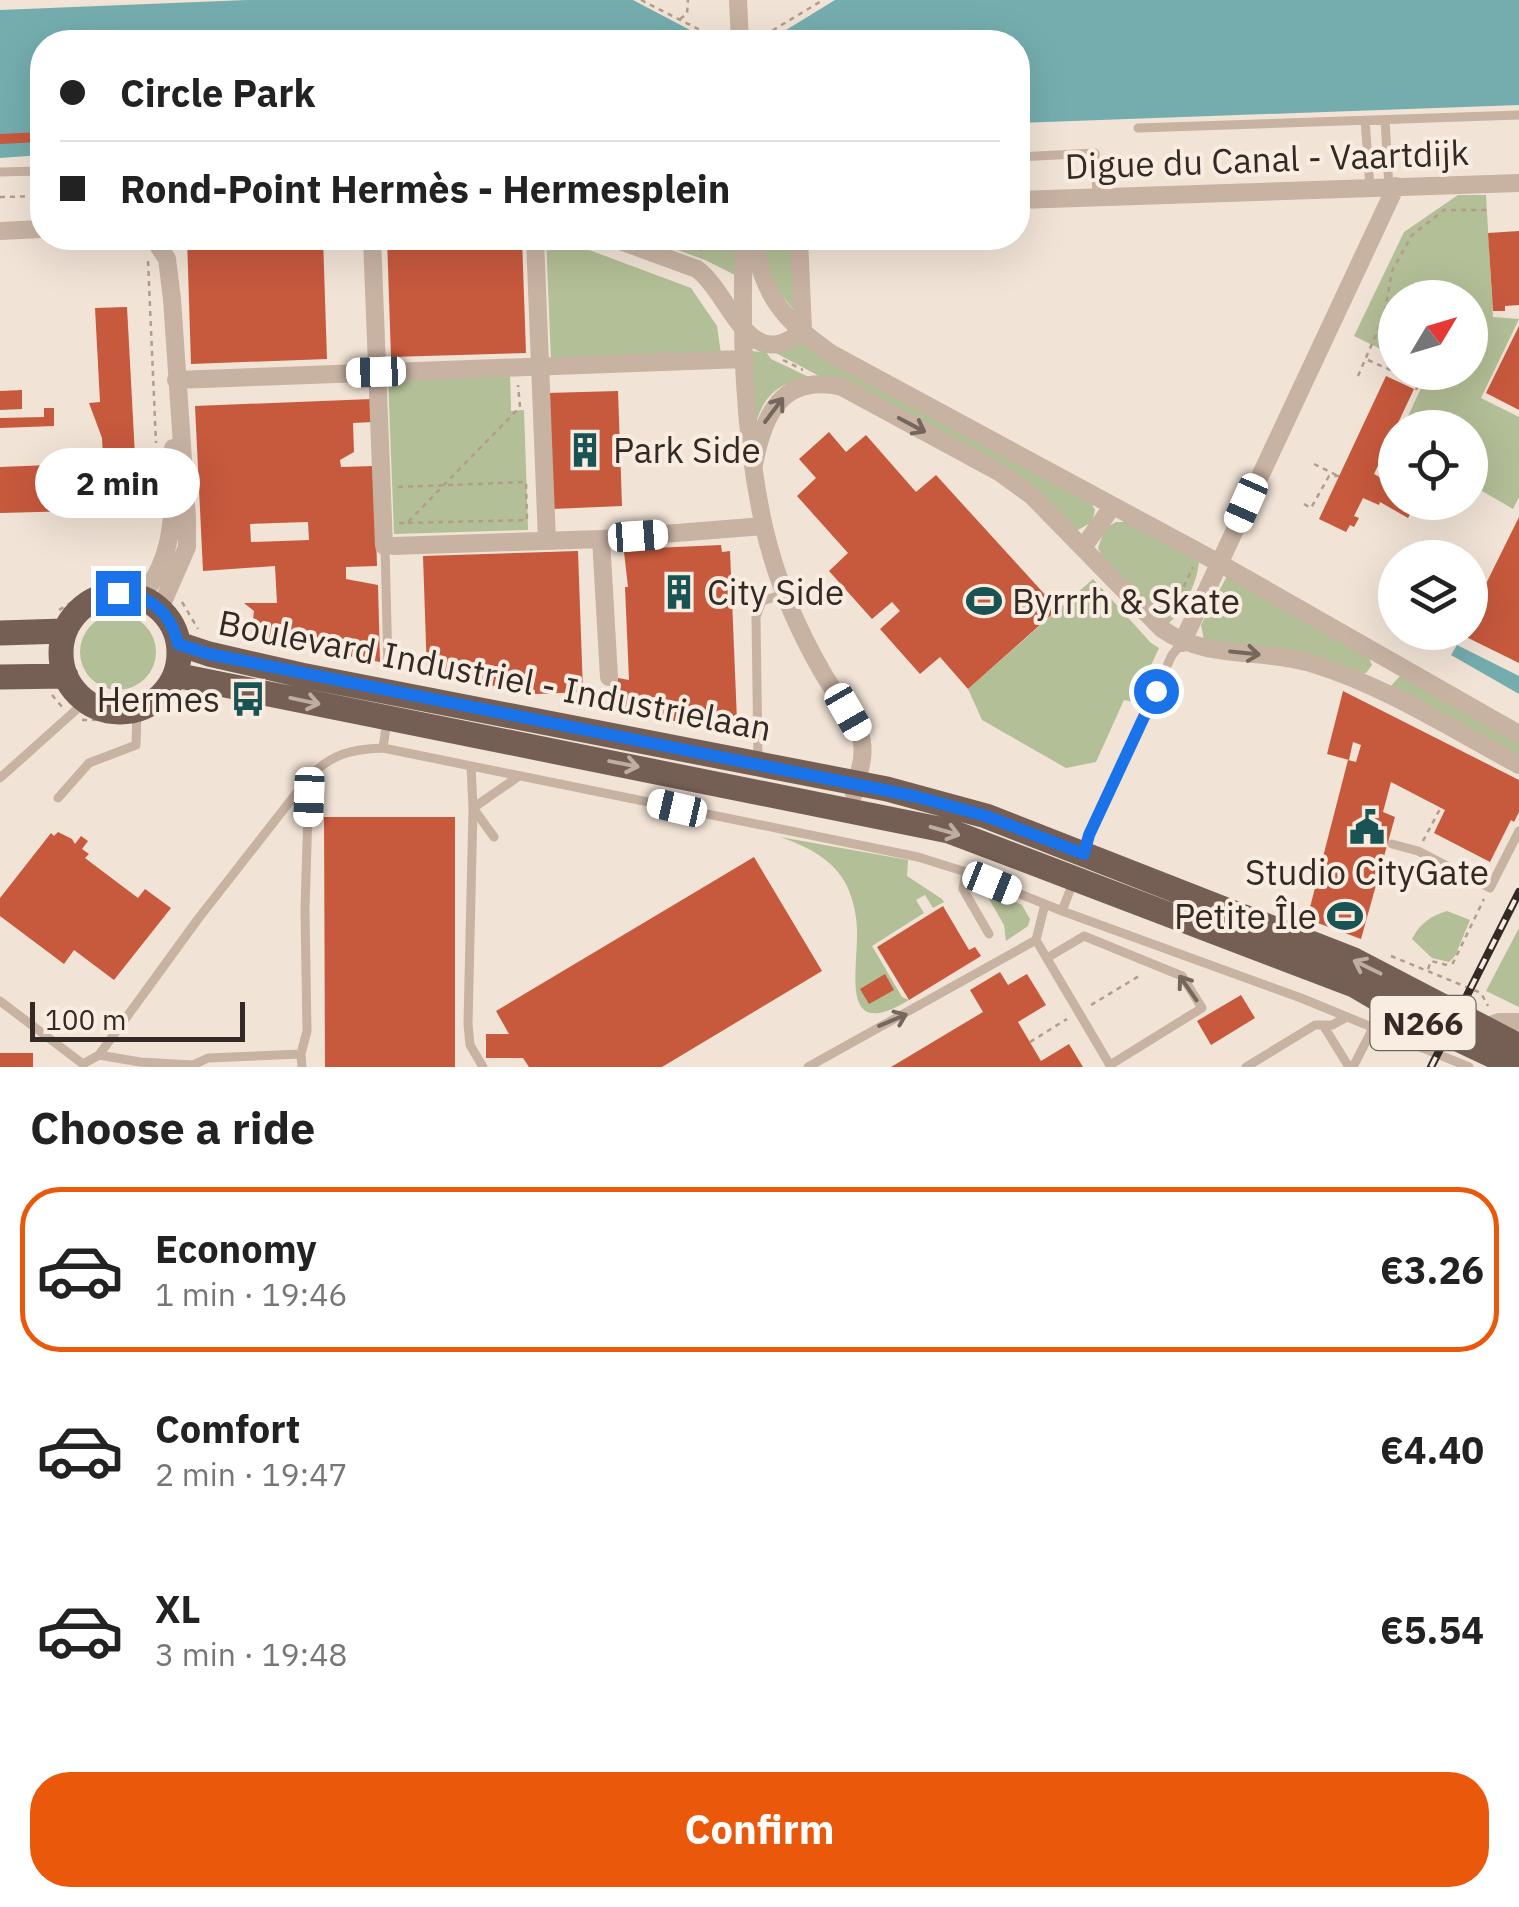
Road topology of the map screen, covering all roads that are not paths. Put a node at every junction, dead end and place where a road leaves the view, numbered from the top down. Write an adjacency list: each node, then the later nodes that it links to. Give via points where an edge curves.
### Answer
1 (738, 0): 2 (street)
2 (739, 30)
3 (1519, 115): 5 (lane)
4 (1365, 120): 5 (lane); 6 (lane); 10 (lane)
5 (1385, 120): 10 (lane)
6 (1138, 128)
7 (1030, 156): 12 (lane, via 1094,153)
8 (30, 171): 9 (lane)
9 (0, 172)
10 (1382, 181): 11 (street, Digue du Canal - Vaartdijk); 12 (street, Digue du Canal - Vaartdijk); 38 (street)
11 (1519, 183)
12 (1097, 197): 13 (street, Digue du Canal - Vaartdijk)
13 (1030, 200)
14 (30, 229): 15 (street)
15 (0, 230)
16 (162, 250): 28 (street)
17 (372, 250): 27 (street)
18 (535, 250): 26 (street)
19 (645, 250): 24 (street, via 696,269)
20 (744, 250): 24 (street)
21 (754, 250): 23 (street, via 772,300)
22 (800, 250): 23 (street)
23 (803, 330): 24 (street, via 788,341 764,343); 30 (street, via 832,354)
24 (744, 332): 25 (street)
25 (743, 360): 26 (street); 29 (street)
26 (542, 369): 27 (street); 35 (street)
27 (376, 372): 28 (street); 36 (street)
28 (176, 386): 31 (street); 33 (street)
29 (754, 465): 32 (street); 37 (street, one-way to 37, via 760,434 782,398 825,383 842,387 999,472)
30 (1112, 507): 37 (street); 38 (street)
31 (172, 512): 33 (street); 40 (street)
32 (764, 526): 34 (street); 39 (street)
33 (187, 534): 40 (street, via 181,568)
34 (601, 539): 35 (street); 50 (street)
35 (547, 540): 36 (street)
36 (389, 546): 46 (lane)
37 (1084, 546): 43 (street)
38 (1219, 563): 43 (street); 45 (street)
39 (784, 594): 57 (lane, via 758,607); 63 (street, via 860,733)
40 (150, 603): 41 (main road, via 118,593 96,598); 44 (main road)
41 (64, 631): 42 (main road); 48 (main road, via 60,654)
42 (0, 633)
43 (1182, 643): 51 (street, one-way to 51, via 1310,663); 70 (lane)
44 (178, 644): 47 (main road); 57 (main road, Boulevard Industriel - Industrielaan / N266, via 301,675)
45 (1391, 663): 51 (street); 55 (street)
46 (388, 666)
47 (175, 675): 53 (main road, via 160,697); 54 (main road, Boulevard Industriel - Industrielaan / N266, one-way to 54)
48 (66, 676): 49 (main road); 52 (main road)
49 (0, 677)
50 (609, 677)
51 (1374, 688): 58 (street)
52 (86, 702): 53 (main road); 62 (lane)
53 (137, 710): 64 (lane, via 136,746 89,763)
54 (387, 718): 56 (lane); 66 (main road, Boulevard Industriel - Industrielaan / N266, one-way to 66)
55 (1519, 734)
56 (383, 748): 59 (lane); 61 (lane, via 342,752)
57 (757, 764): 63 (main road, Boulevard Industriel - Industrielaan / N266)
58 (1519, 764)
59 (472, 766): 60 (lane); 65 (lane)
60 (520, 776): 65 (lane); 71 (lane)
61 (309, 777): 82 (lane, via 307,1031); 83 (lane)
62 (0, 778)
63 (856, 783): 66 (street); 70 (main road, N266, via 986,816)
64 (58, 798)
65 (473, 808): 68 (lane); 87 (lane, via 468,1024 470,1045)
66 (850, 809): 70 (main road, N266, one-way to 70)
67 (1519, 831): 69 (lane, via 1490,888)
68 (494, 837)
69 (1392, 844)
70 (1079, 867): 73 (lane); 81 (main road, N266, via 1354,985 1400,1012)
71 (966, 872): 72 (lane); 74 (lane, via 963,889)
72 (1045, 904): 73 (lane); 75 (lane)
73 (1062, 911): 78 (lane)
74 (989, 934)
75 (1036, 940): 76 (lane); 88 (lane, one-way to 75)
76 (1046, 958): 85 (lane); 85 (lane, one-way to 76, via 1202,1008 1182,976 1084,936)
77 (0, 1001): 83 (lane, via 83,1064)
78 (1347, 1017): 79 (lane); 80 (lane)
79 (1323, 1025): 89 (lane); 90 (lane)
80 (1373, 1028): 90 (lane); 91 (lane)
81 (1504, 1046)
82 (301, 1054): 84 (lane, via 208,1058); 86 (lane)
83 (99, 1055): 84 (lane)
84 (194, 1066)
85 (1110, 1066)
86 (302, 1067)
87 (484, 1067)
88 (808, 1067)
89 (1246, 1067)
90 (1351, 1067)
91 (1469, 1067)

